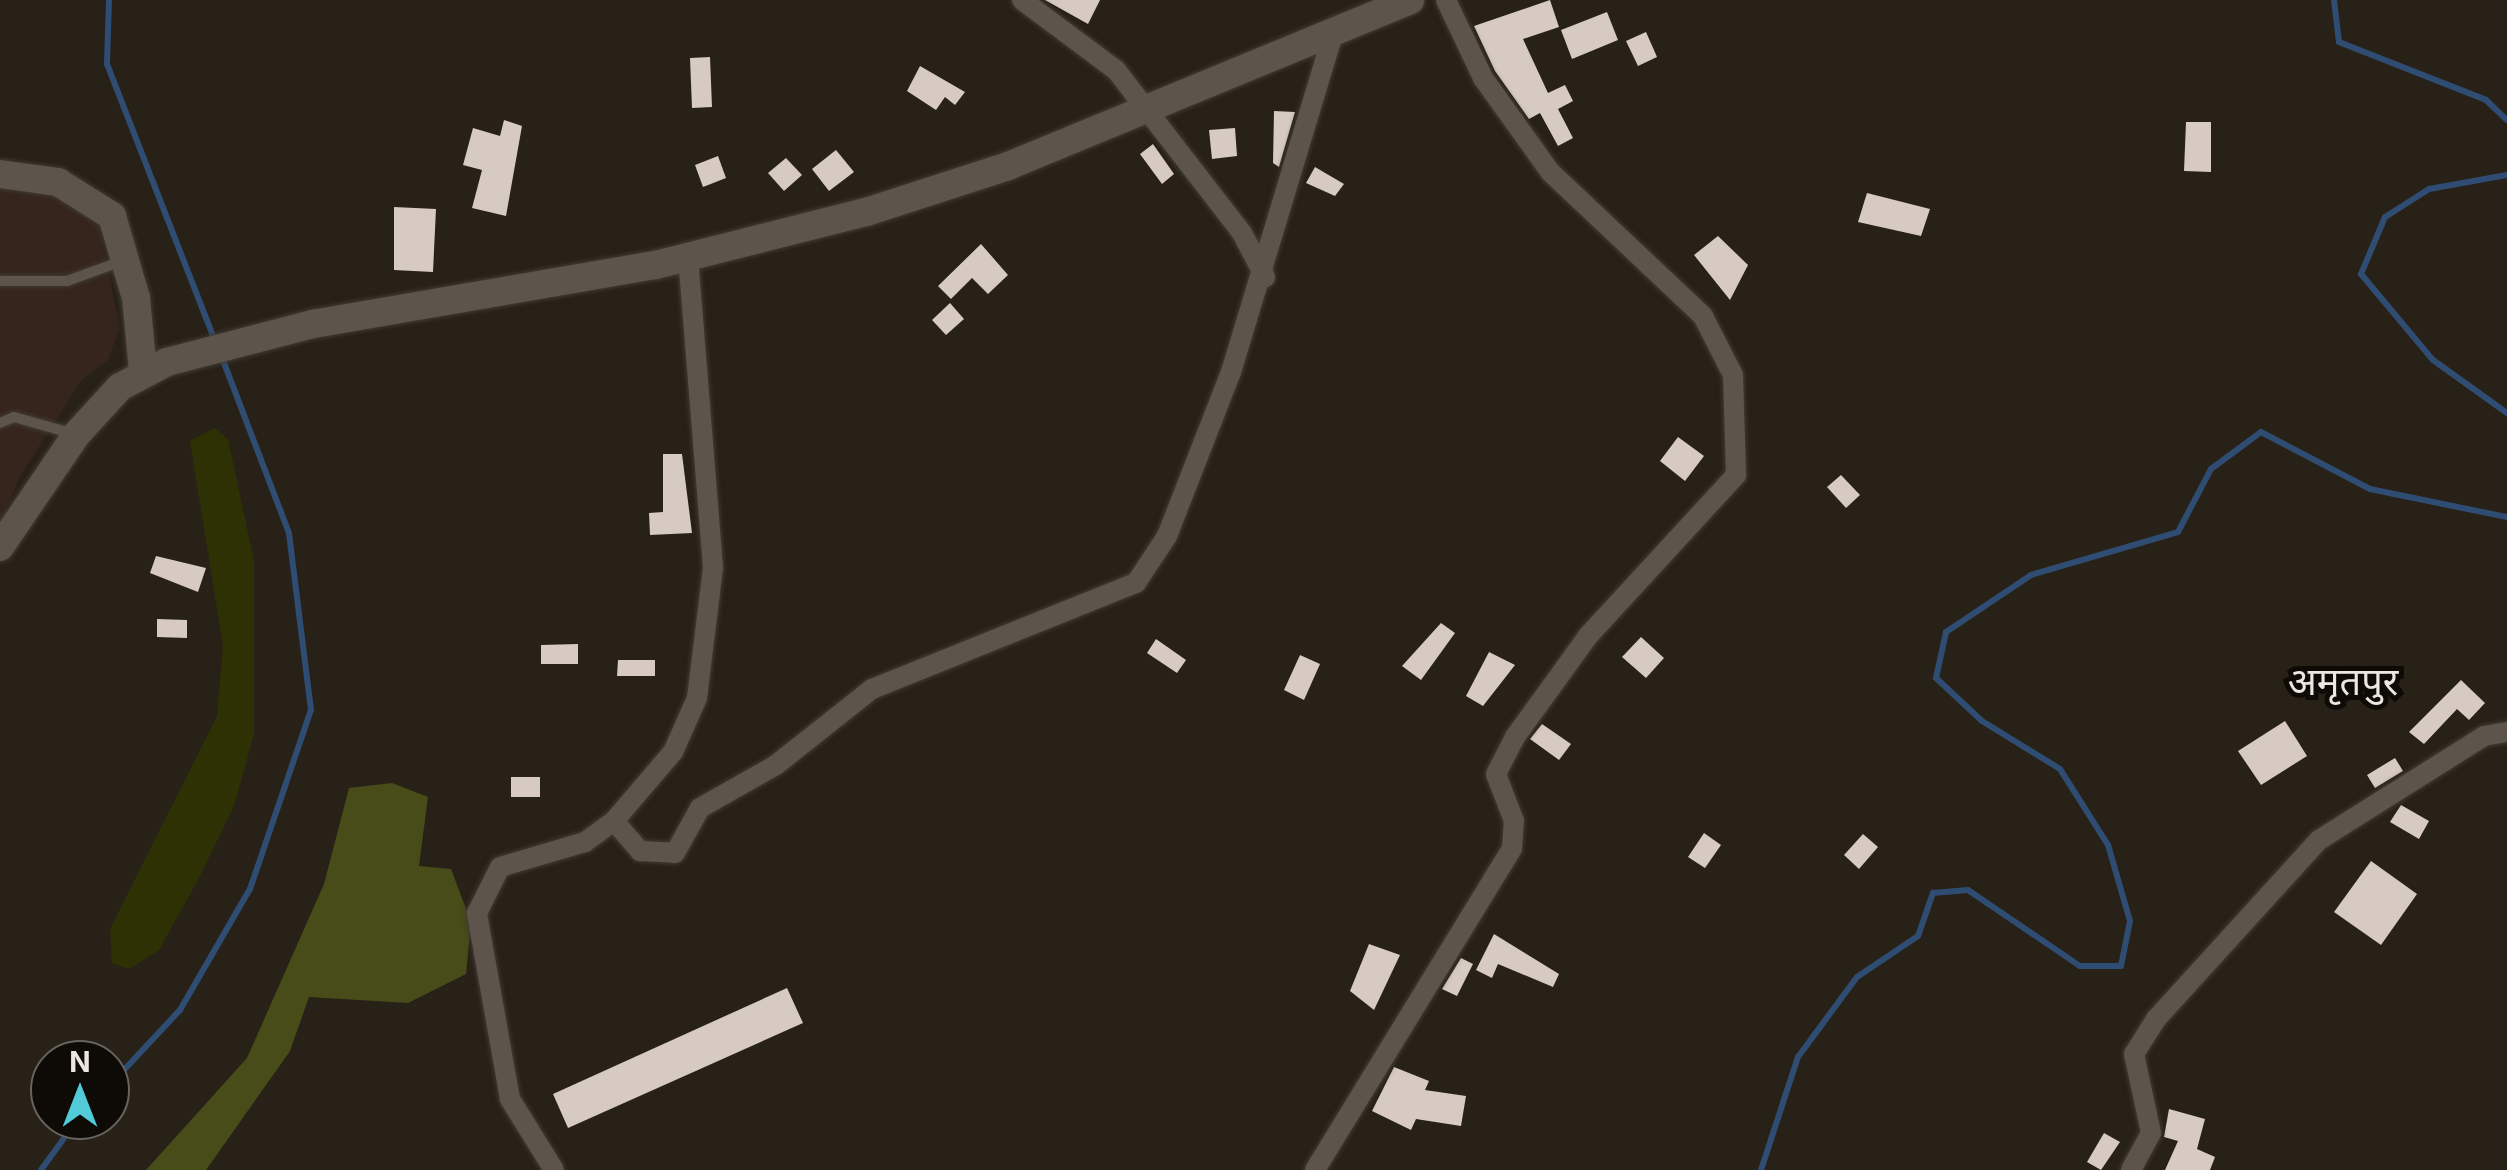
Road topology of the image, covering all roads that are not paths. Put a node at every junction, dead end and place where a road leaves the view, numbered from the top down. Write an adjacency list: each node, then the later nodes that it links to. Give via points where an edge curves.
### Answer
1 (1022, 0): 5 (street, via 1086,42)
2 (1410, 0): 4 (main road)
3 (1446, 0): 18 (street, via 1483,78 1550,173 1702,316 1733,376 1736,475 1588,636 1515,738 1496,774 1514,821 1512,848)
4 (1334, 31): 5 (main road); 9 (street)
5 (1143, 109): 7 (main road, via 1008,166); 9 (street, via 1242,233)
6 (0, 174): 8 (main road, via 86,193 112,216)
7 (688, 256): 11 (main road, via 313,324); 16 (street, via 713,567 708,649 673,752)
8 (128, 259): 10 (lane, via 67,281); 11 (main road)
9 (1265, 277): 16 (street, via 1167,536 1136,583 872,689 776,765 700,808 675,853 640,852)
10 (0, 281)
11 (155, 366): 13 (main road)
12 (0, 423): 13 (lane, via 14,417)
13 (76, 435): 14 (main road)
14 (0, 547)
15 (2507, 732): 19 (street, via 2484,736 2320,840 2156,1019 2134,1054 2151,1133)
16 (614, 821): 17 (street, via 585,842 500,867 477,914 510,1099)
17 (554, 1170)
18 (1315, 1170)
19 (2130, 1170)

